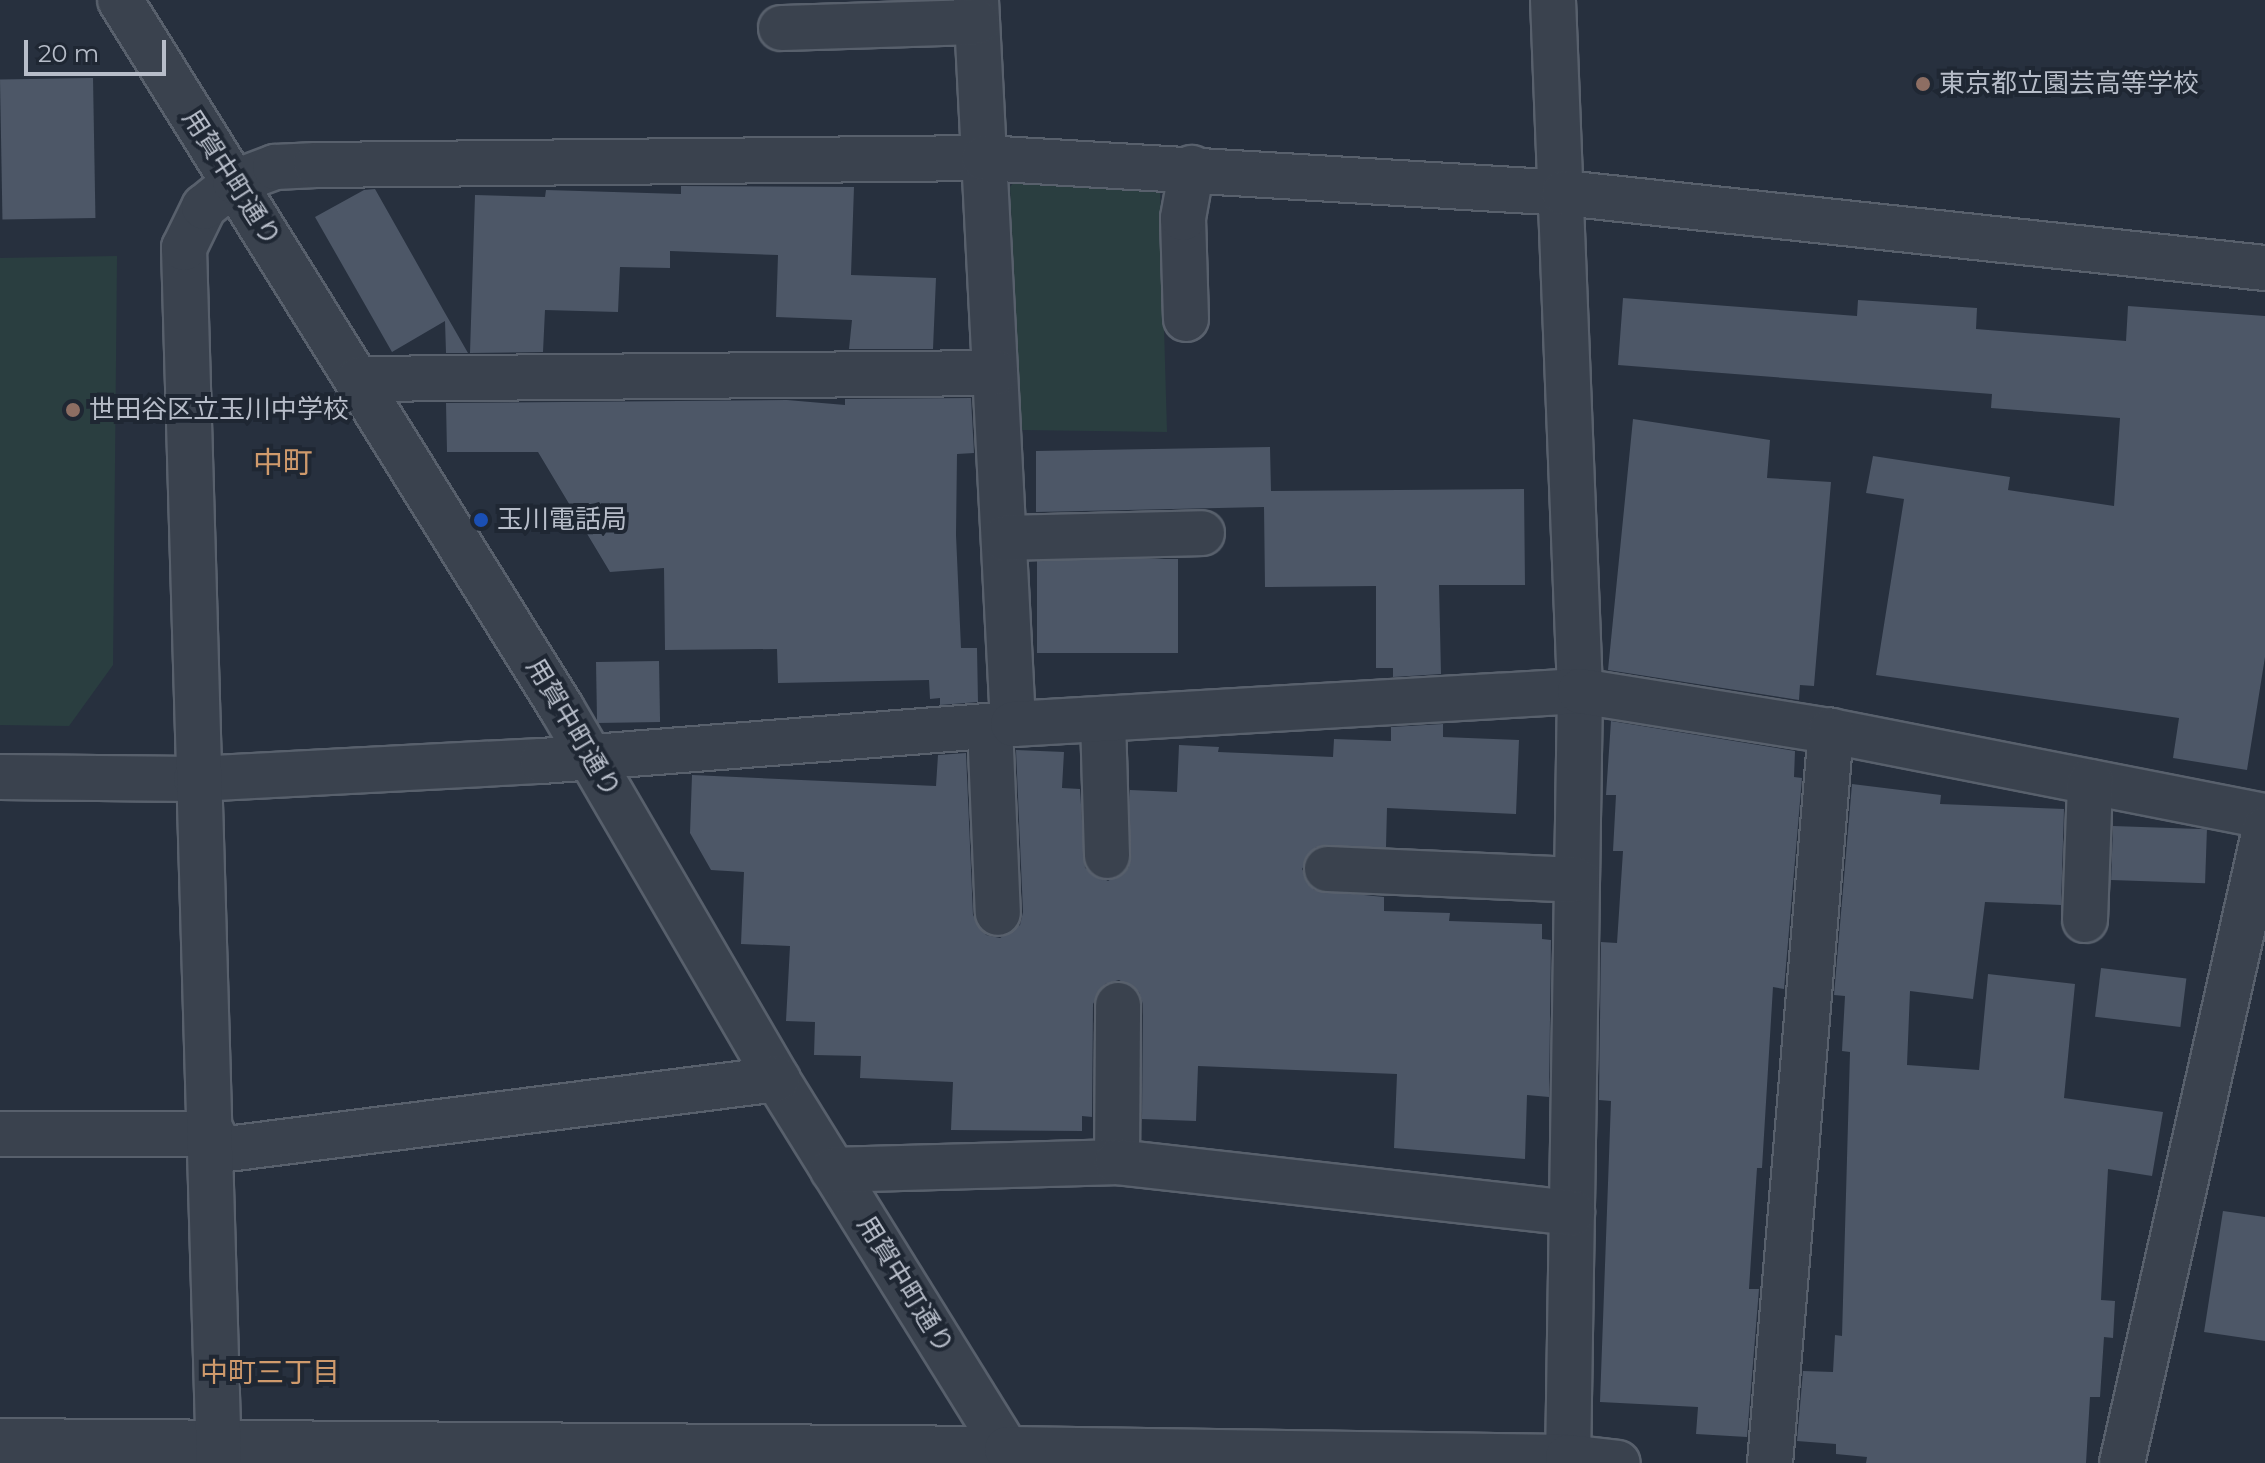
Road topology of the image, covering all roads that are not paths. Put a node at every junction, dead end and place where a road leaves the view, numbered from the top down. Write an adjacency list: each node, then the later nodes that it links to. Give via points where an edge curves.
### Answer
1 (120, 0): 7 (street, 用賀中町通り)
2 (1553, 0): 8 (street)
3 (976, 11): 4 (street); 5 (street)
4 (781, 28)
5 (984, 158): 6 (street); 7 (street, via 316,165 275,167); 11 (street)
6 (1192, 168): 8 (street); 10 (street, via 1183,218)
7 (235, 182): 12 (street, 用賀中町通り); 21 (street, via 204,207 184,248)
8 (1564, 193): 9 (street); 15 (street)
9 (2265, 268)
10 (1186, 319)
11 (995, 373): 12 (street); 14 (street)
12 (359, 379): 19 (street, 用賀中町通り)
13 (1202, 533): 14 (street)
14 (1004, 538): 17 (street)
15 (1580, 691): 16 (street); 18 (street); 27 (street)
16 (1103, 720): 17 (street); 25 (street)
17 (1002, 725): 19 (street); 28 (street)
18 (1831, 731): 22 (street); 42 (street)
19 (591, 757): 21 (street); 31 (street, 用賀中町通り)
20 (0, 777): 21 (street)
21 (196, 779): 33 (street)
22 (2090, 782): 23 (street); 29 (street)
23 (2265, 816)
24 (2265, 829): 43 (street)
25 (1107, 856)
26 (1327, 869): 27 (street)
27 (1577, 880): 36 (street)
28 (998, 913)
29 (2085, 920)
30 (1118, 1005): 34 (street)
31 (777, 1079): 33 (street); 35 (street, 用賀中町通り)
32 (0, 1134): 33 (street)
33 (212, 1142): 38 (street)
34 (1117, 1162): 35 (street); 36 (street)
35 (833, 1170): 39 (street, 用賀中町通り)
36 (1572, 1213): 40 (street)
37 (0, 1441): 38 (street)
38 (219, 1452): 39 (street)
39 (1011, 1456): 40 (street)
40 (1568, 1460): 41 (street)
41 (1618, 1463)
42 (1770, 1463)
43 (2122, 1463)

